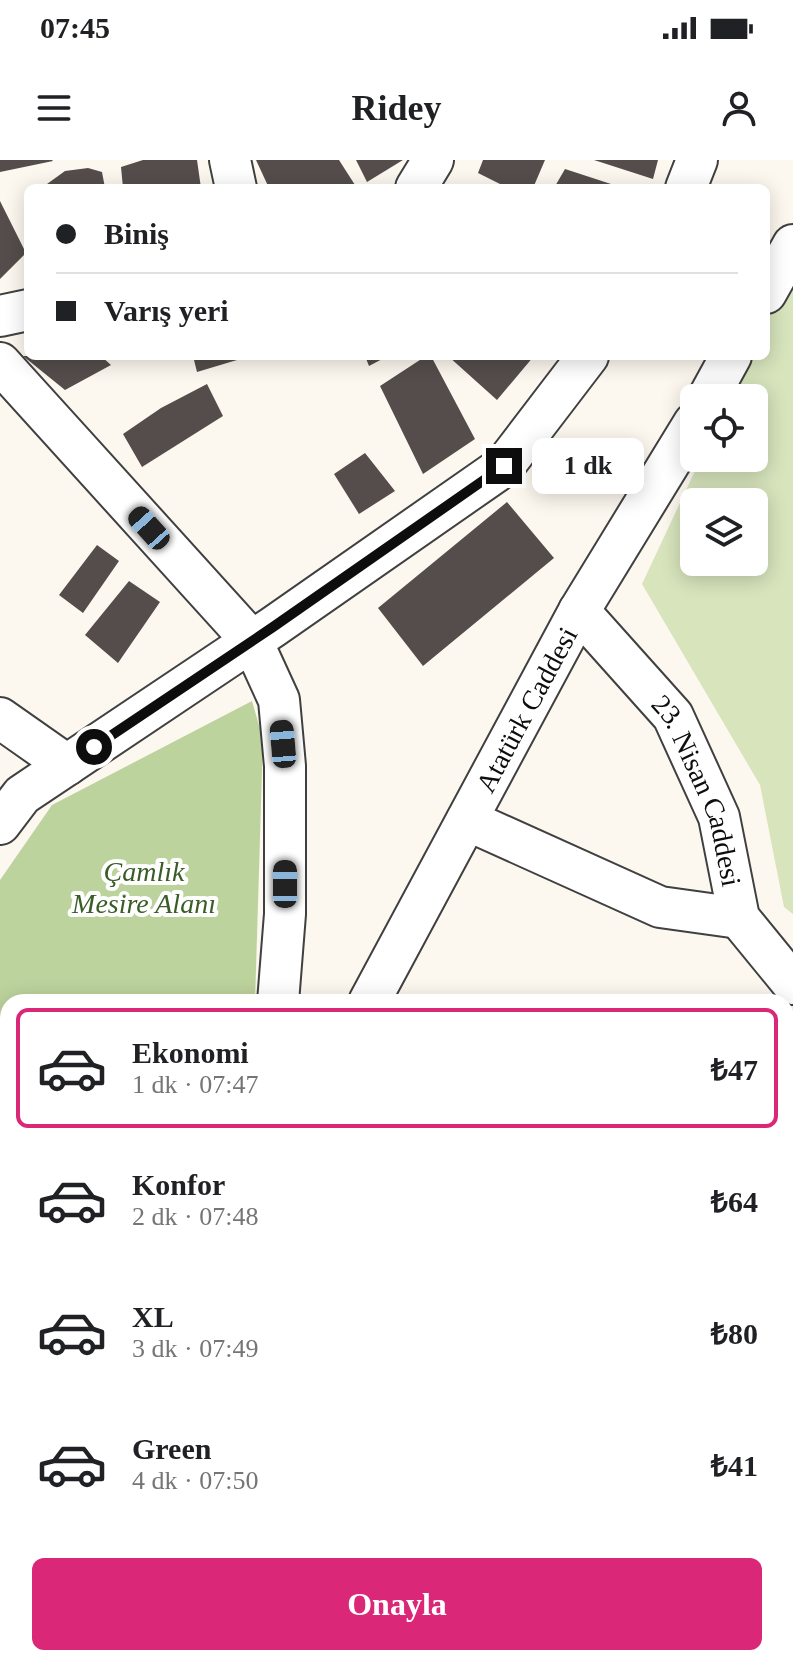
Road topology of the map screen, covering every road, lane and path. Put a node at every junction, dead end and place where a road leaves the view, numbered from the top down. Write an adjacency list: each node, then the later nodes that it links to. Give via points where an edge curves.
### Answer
1 (230, 160): 4 (street)
2 (433, 160): 5 (street)
3 (697, 160): 6 (street)
4 (235, 184)
5 (418, 184)
6 (688, 184)
7 (793, 245): 8 (street)
8 (770, 286)
9 (24, 311): 10 (street)
10 (0, 316)
11 (585, 360): 17 (street, via 504,466)
12 (729, 360): 14 (street)
13 (0, 363): 17 (street)
14 (716, 384)
15 (680, 446): 16 (street, Atatürk Caddesi)
16 (579, 611): 20 (street, Atatürk Caddesi); 22 (street, 23. Nisan Caddesi, via 673,716 719,817)
17 (252, 641): 19 (street); 24 (street, via 279,700 285,766 285,914)
18 (0, 718): 19 (street)
19 (67, 765): 21 (street, via 22,795)
20 (467, 820): 22 (street, via 660,907); 25 (street, Atatürk Caddesi)
21 (0, 824)
22 (739, 918): 23 (street, 23. Nisan Caddesi)
23 (793, 984)
24 (279, 994)
25 (373, 994)

